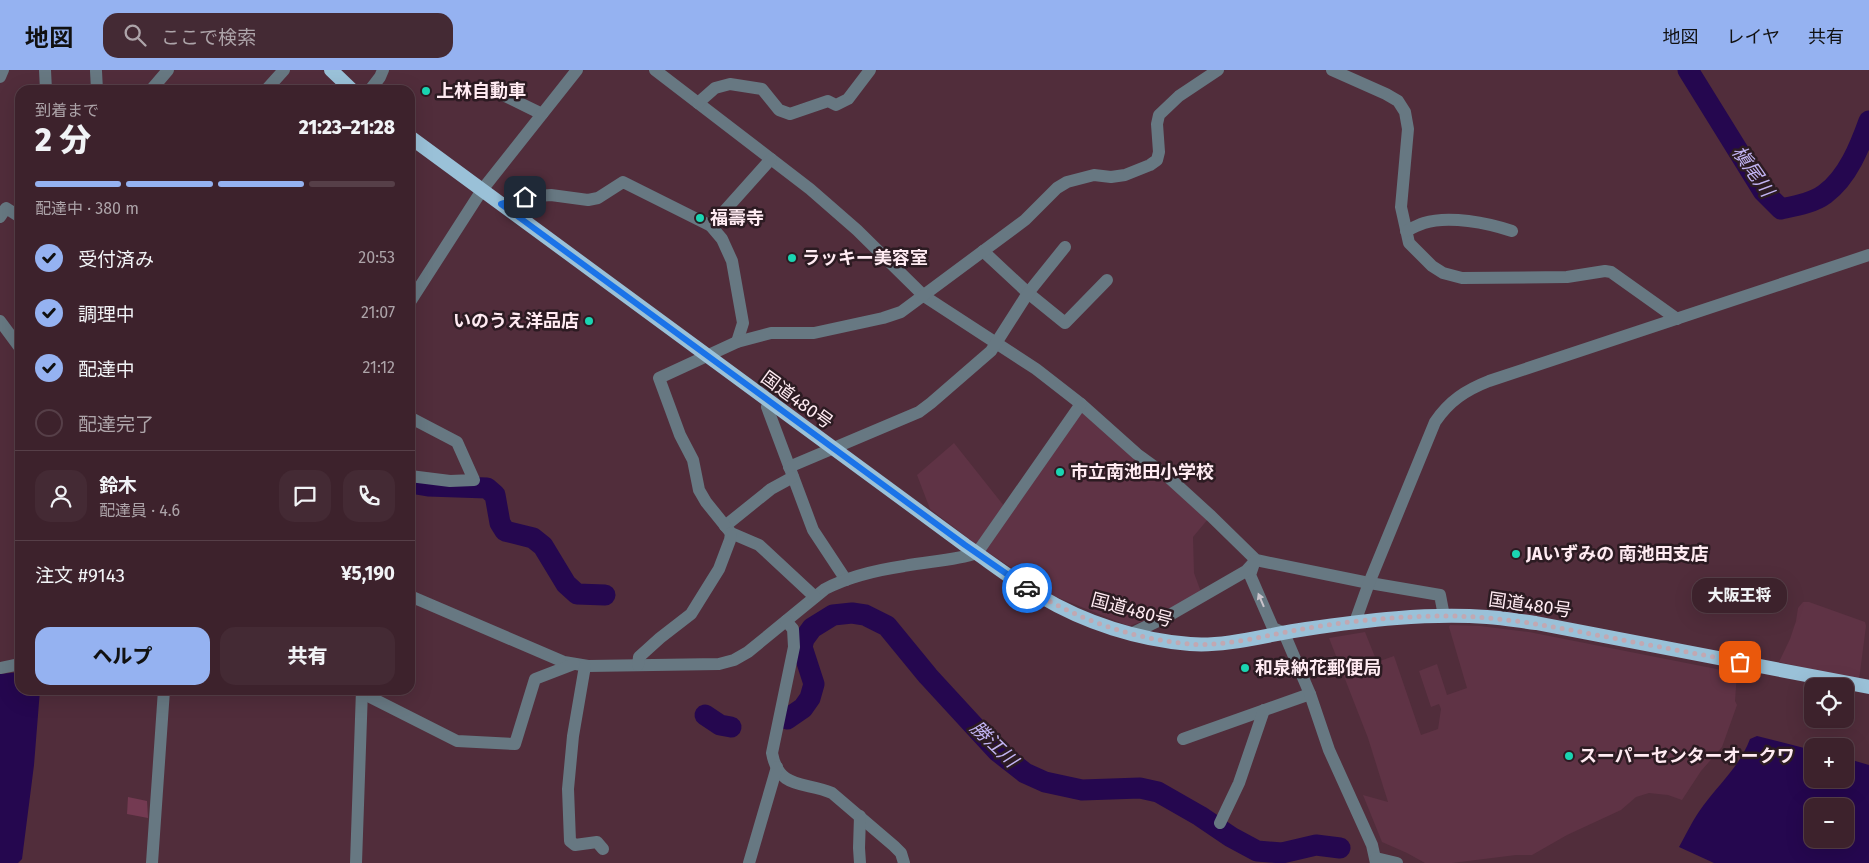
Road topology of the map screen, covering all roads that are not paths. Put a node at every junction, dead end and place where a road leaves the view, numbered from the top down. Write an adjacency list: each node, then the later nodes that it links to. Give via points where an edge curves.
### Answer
1 (3, 70): 13 (street)
2 (45, 70): 14 (street)
3 (168, 70): 16 (street)
4 (284, 70): 17 (street)
5 (331, 70): 18 (highway)
6 (383, 70): 19 (street)
7 (577, 70): 22 (street)
8 (655, 70): 21 (street)
9 (870, 70): 21 (street, via 848,99 836,105 828,101 790,114 779,110 762,89 730,84 715,88)
10 (1218, 70): 33 (street, via 1179,96 1159,115 1157,160 1125,175 1094,175 1067,182 1025,220)
11 (1332, 70): 30 (street, via 1386,94 1398,101 1405,112 1408,129 1401,207)
12 (96, 71): 15 (street)
13 (0, 77)
14 (46, 85)
15 (97, 85)
16 (154, 85)
17 (270, 85)
18 (347, 85)
19 (374, 85)
20 (491, 89): 22 (street)
21 (698, 103): 24 (street)
22 (542, 114): 25 (street)
23 (415, 141): 25 (highway, 国道480号)
24 (771, 160): 29 (street); 38 (street, via 810,188)
25 (482, 190): 26 (highway, 国道480号); 37 (street)
26 (501, 204): 29 (street, via 525,197 551,195 588,200 598,198 623,182); 44 (highway, 国道480号)
27 (15, 214): 28 (street, via 6,208)
28 (0, 217)
29 (711, 226): 42 (street, via 722,239 732,261 743,323)
30 (1406, 231): 31 (street, via 1425,222 1443,221 1489,223); 39 (street, via 1416,251 1443,273 1462,278 1567,277 1611,272)
31 (1512, 231)
32 (1065, 247): 36 (street)
33 (983, 251): 36 (street); 38 (street)
34 (1869, 255): 39 (street)
35 (1107, 280): 36 (street, via 1065,323)
36 (1028, 293): 43 (street)
37 (415, 294)
38 (924, 296): 42 (street, via 901,312 883,318 814,333 771,333); 43 (street)
39 (1677, 319): 55 (street, via 1471,388 1457,397 1435,422)
40 (0, 321): 41 (street)
41 (15, 341)
42 (737, 342): 44 (street)
43 (996, 342): 46 (street, via 1036,368); 48 (street, via 990,351 925,408)
44 (706, 356): 45 (highway, 国道480号); 51 (street, via 659,378 693,460 699,490)
45 (769, 402): 48 (highway, 国道480号); 49 (street, via 767,407)
46 (1081, 404): 52 (street); 53 (street, via 1166,475)
47 (415, 420): 50 (street, via 457,442 474,480)
48 (834, 449): 49 (street); 52 (highway, 国道480号)
49 (791, 472): 51 (street); 54 (street, via 813,530)
50 (415, 477)
51 (728, 530): 56 (street, via 759,545); 65 (street, via 730,540 718,569 691,614 639,657)
52 (977, 553): 54 (street); 62 (highway, 国道480号, via 1016,581 1069,612)
53 (1256, 560): 55 (street); 61 (street, one-way to 53, via 1273,628 1250,575); 62 (street, via 1246,571)
54 (846, 580): 56 (street)
55 (1369, 583): 58 (street, via 1440,595); 60 (street)
56 (815, 597): 59 (street)
57 (415, 598): 64 (street, via 541,653)
58 (1444, 616): 60 (highway, 国道480号); 67 (highway, 国道480号, via 1536,623)
59 (786, 621): 65 (street, via 734,660 719,664); 74 (street, via 793,629 794,647 772,754)
60 (1355, 622): 61 (highway, 国道480号)
61 (1284, 633): 62 (highway, 国道480号, via 1191,644); 68 (street)
62 (1131, 634)
63 (15, 665): 66 (street)
64 (579, 665): 65 (street); 71 (street, via 535,679 515,744 457,741); 77 (street, via 568,789 570,841 575,845 597,842)
65 (638, 665)
66 (0, 668)
67 (1869, 687)
68 (1310, 694): 72 (street); 78 (street)
69 (164, 695): 79 (street)
70 (362, 695): 80 (street)
71 (368, 695)
72 (1264, 710): 73 (street); 76 (street, via 1239,783)
73 (1183, 739)
74 (777, 767): 75 (street, via 792,784 824,789); 81 (street)
75 (860, 816): 82 (street); 83 (street, via 894,846)
76 (1220, 823)
77 (603, 849)
78 (1376, 861): 84 (street)
79 (152, 863)
80 (356, 863)
81 (749, 863)
82 (860, 863)
83 (904, 863)
84 (1397, 863)

